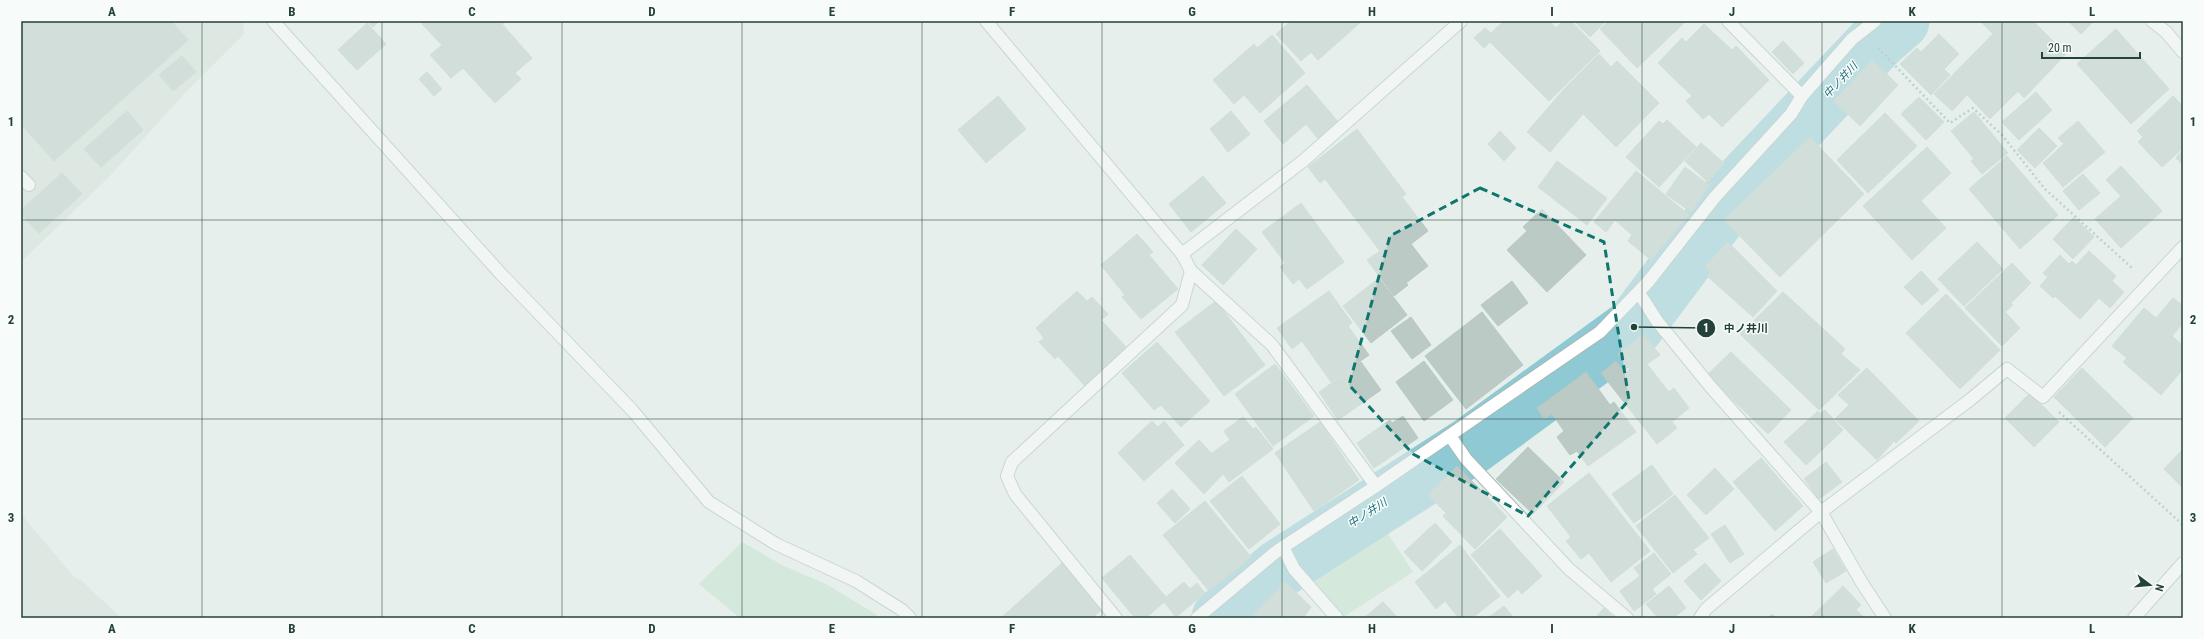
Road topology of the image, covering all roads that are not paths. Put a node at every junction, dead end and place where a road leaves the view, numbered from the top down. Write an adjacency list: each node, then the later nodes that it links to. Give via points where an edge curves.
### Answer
1 (272, 21): 18 (street, via 501,274 632,410 709,502 776,544 856,581 902,610)
2 (986, 21): 10 (street)
3 (1461, 21): 10 (street, via 1303,161)
4 (1728, 21): 8 (street)
5 (1875, 21): 8 (street, via 1852,39)
6 (2152, 21): 7 (street, via 2166,32)
7 (2183, 52)
8 (1802, 96): 12 (street, via 1791,114 1715,197)
9 (2183, 247): 15 (street, via 2043,397 2007,369)
10 (1182, 254): 11 (street)
11 (1191, 271): 14 (street, via 1272,345); 19 (street, via 1182,305 1012,462 1007,476 1015,494)
12 (1642, 297): 13 (street, via 1600,332); 15 (street, via 1657,321 1710,386)
13 (1450, 436): 14 (street); 22 (street, via 1466,459 1569,569)
14 (1376, 486): 16 (street)
15 (1821, 512): 23 (street, via 1706,609); 24 (street)
16 (1284, 550): 20 (street); 21 (street, via 1294,569)
17 (2183, 563): 25 (street)
18 (910, 618)
19 (1116, 618)
20 (1197, 618)
21 (1337, 618)
22 (1627, 618)
23 (1700, 618)
24 (1885, 618)
25 (2134, 618)

